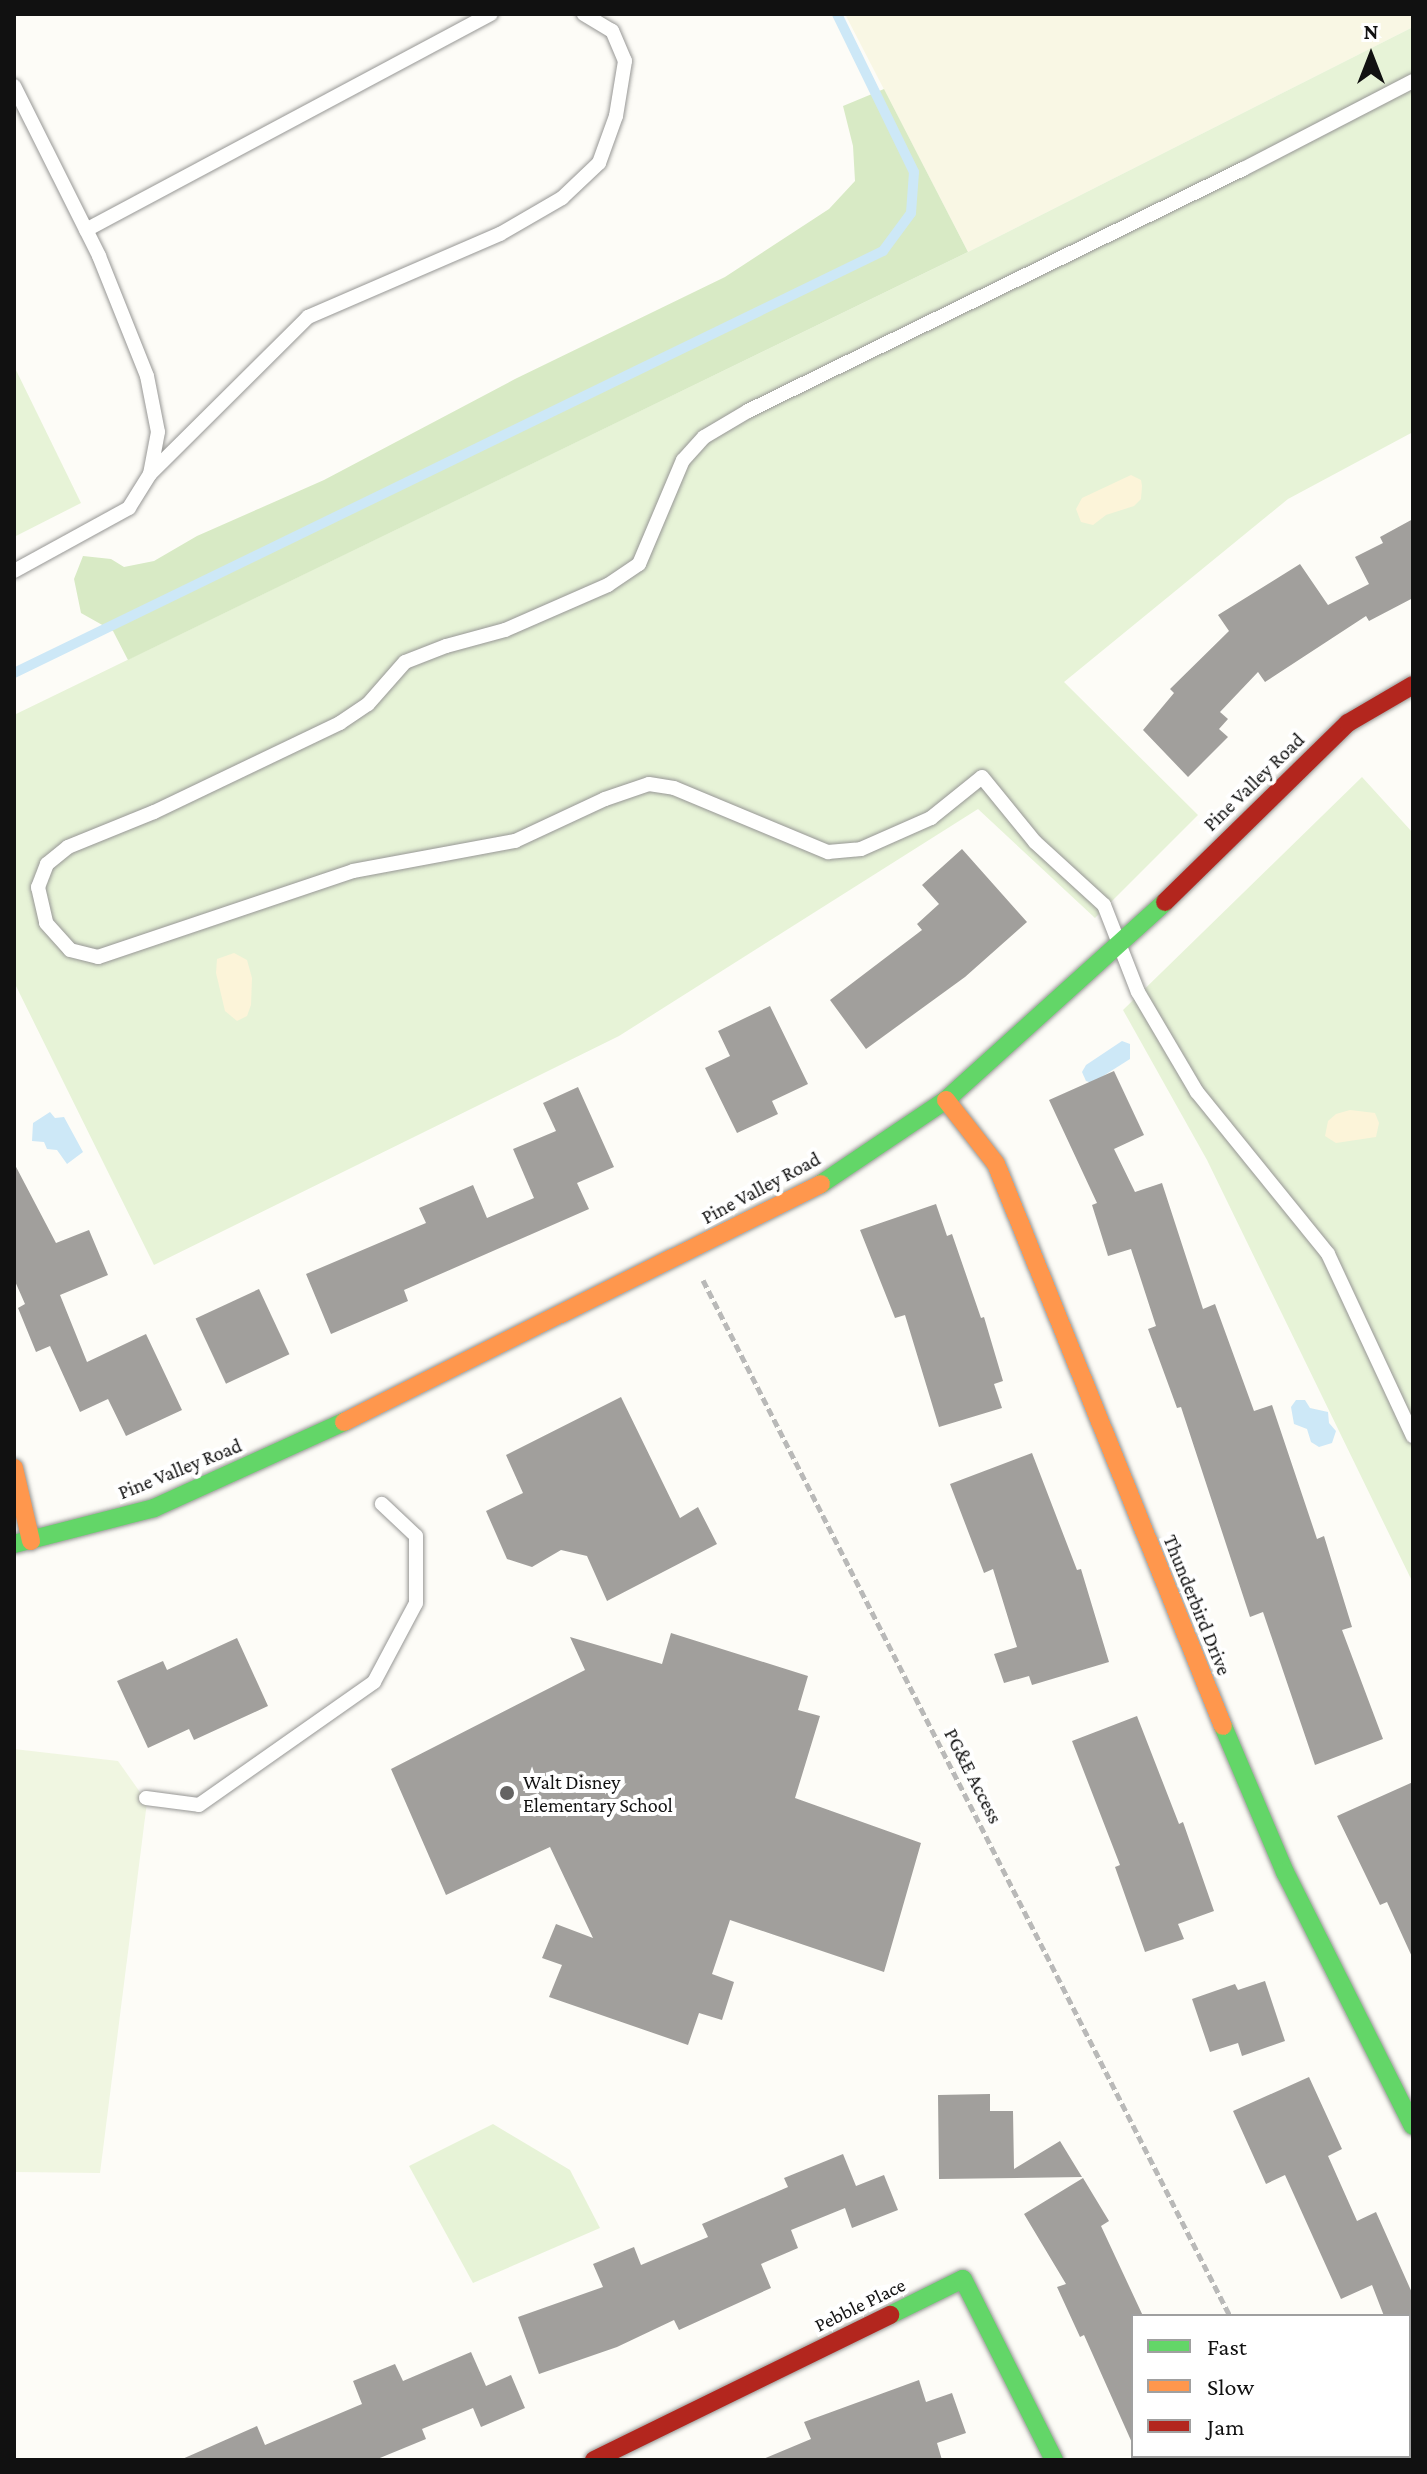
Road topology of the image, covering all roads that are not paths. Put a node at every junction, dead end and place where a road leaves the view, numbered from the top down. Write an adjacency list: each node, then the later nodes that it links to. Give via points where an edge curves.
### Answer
1 (491, 14): 5 (lane)
2 (584, 14): 6 (lane, via 612,31 625,61 616,116 599,163 562,198 500,234 308,317)
3 (1413, 81): 9 (lane, via 704,437 683,460 639,564 619,578 505,630 405,662 368,704 340,723 68,847 47,864 38,887 46,923 70,950 98,957 353,871 515,841 649,784 674,788 828,852 861,849 931,818 982,777 1035,842 1104,905)
4 (14, 86): 5 (lane)
5 (86, 230): 6 (lane, via 147,376 158,432)
6 (150, 474): 7 (lane, via 129,508)
7 (14, 571)
8 (1413, 685): 9 (street, Pine Valley Road, via 1348,723)
9 (1120, 946): 10 (street, Pine Valley Road); 11 (lane, via 1138,992 1197,1092 1328,1254)
10 (946, 1100): 14 (street, Pine Valley Road, via 814,1189 347,1421 154,1508); 16 (street, Thunderbird Drive, via 996,1164 1285,1872)
11 (1413, 1436)
12 (14, 1468): 14 (street)
13 (382, 1504): 15 (lane, via 416,1536 416,1603 374,1682 199,1805)
14 (22, 1543)
15 (146, 1798)
16 (1413, 2126)
17 (594, 2460): 18 (street, Pebble Place, via 963,2279)
18 (1054, 2460)

